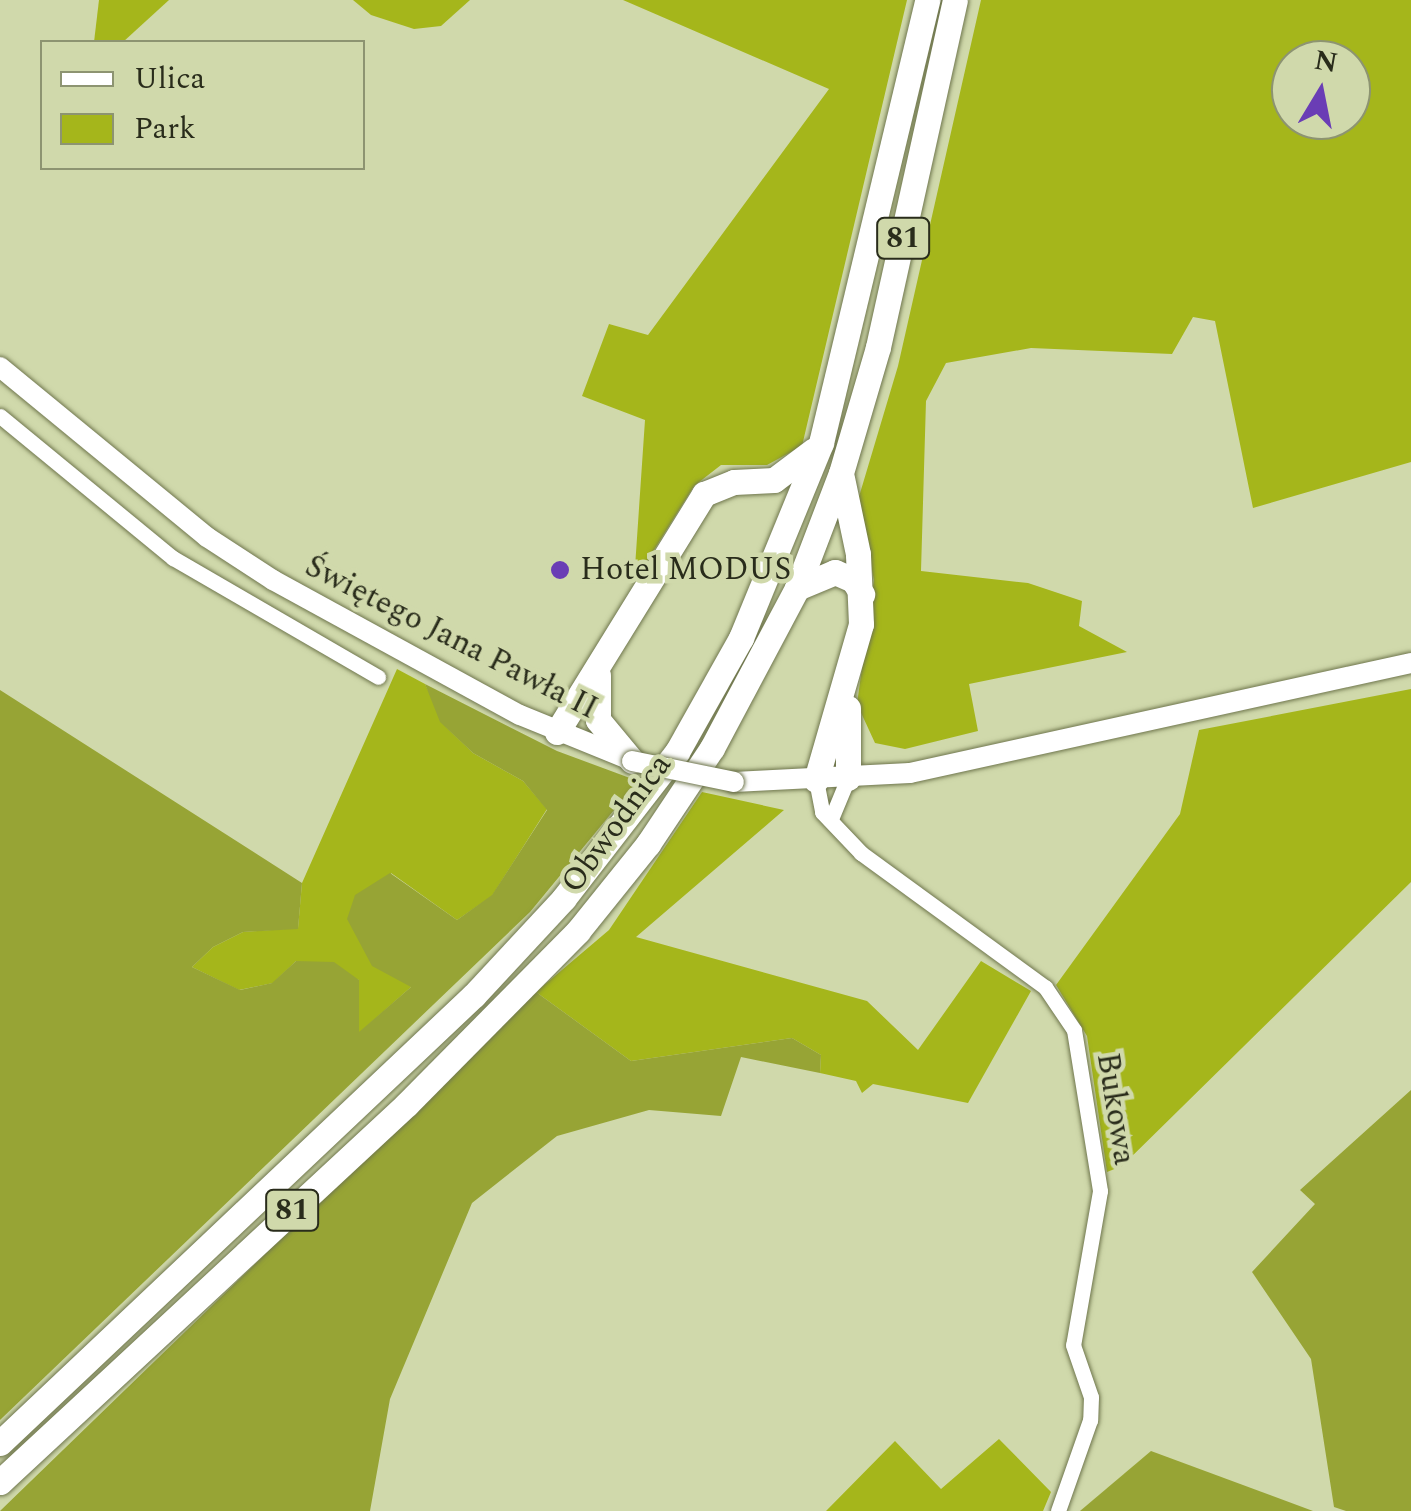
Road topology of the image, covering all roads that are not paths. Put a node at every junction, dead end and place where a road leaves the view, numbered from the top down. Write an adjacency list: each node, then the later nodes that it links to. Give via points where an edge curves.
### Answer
1 (927, 0): 5 (main road, Obwodnica / 81)
2 (955, 0): 6 (main road, Obwodnica / 81, via 878,346)
3 (0, 366): 15 (street, Świętego Jana Pawła II, via 240,558)
4 (0, 416): 13 (street, Świętego Jana Pawła II, via 173,558)
5 (821, 443): 7 (main road, via 797,469); 8 (main road, Obwodnica / 81)
6 (841, 473): 9 (main road, Obwodnica / 81); 10 (main road)
7 (752, 482): 8 (main road, via 770,495); 12 (main road, via 704,494)
8 (785, 542): 20 (main road, Obwodnica / 81, via 677,752 564,898 390,1079)
9 (797, 588): 10 (main road, via 835,572 854,580); 21 (main road, Obwodnica / 81, via 712,748 578,932 407,1104)
10 (862, 594): 14 (main road)
11 (1411, 662): 17 (street, Świętego Jana Pawła II, via 910,773)
12 (598, 675): 15 (main road); 16 (main road, via 598,720)
13 (378, 677)
14 (847, 688): 17 (main road); 18 (main road)
15 (557, 732): 16 (street, Świętego Jana Pawła II)
16 (632, 761): 18 (street, Świętego Jana Pawła II, bridge, via 734,782)
17 (848, 778): 18 (street, Świętego Jana Pawła II); 19 (street)
18 (816, 780): 19 (street, Bukowa, via 815,801)
19 (831, 820): 22 (street, Bukowa, via 919,899 1045,987 1074,1030 1100,1191 1073,1345 1092,1397 1090,1420)
20 (0, 1442)
21 (0, 1482)
22 (1058, 1511)

